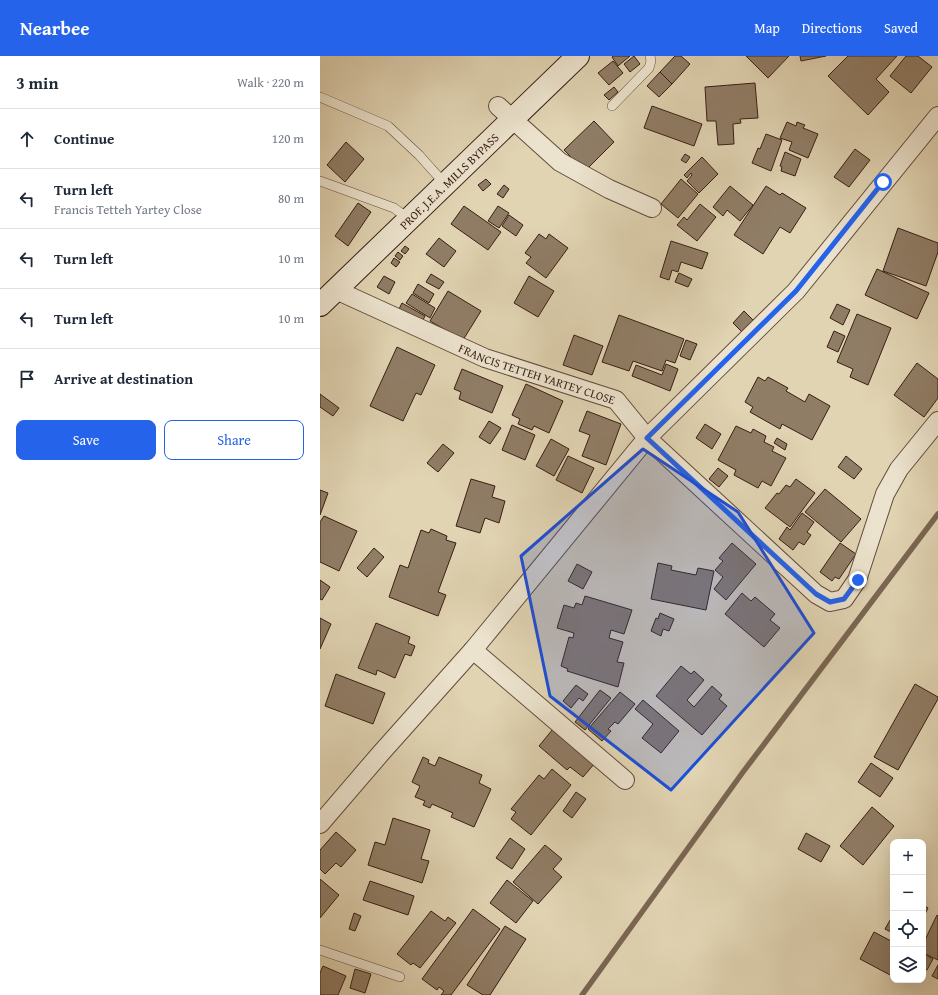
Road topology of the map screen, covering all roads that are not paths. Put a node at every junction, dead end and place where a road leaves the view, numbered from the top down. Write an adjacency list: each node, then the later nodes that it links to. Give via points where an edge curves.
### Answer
1 (578, 56): 5 (street, PROF. J.E.A. MILLS BYPASS)
2 (650, 56): 4 (lane, via 649,68)
3 (320, 97): 8 (lane, via 388,126)
4 (612, 106)
5 (505, 113): 8 (street, PROF. J.E.A. MILLS BYPASS); 9 (street, via 560,162 609,189)
6 (938, 116): 13 (street, via 796,291)
7 (320, 181): 10 (lane, via 394,208)
8 (445, 184): 10 (street, PROF. J.E.A. MILLS BYPASS)
9 (652, 208)
10 (409, 219): 11 (street, PROF. J.E.A. MILLS BYPASS)
11 (325, 300): 13 (street, FRANCIS TETTEH YARTEY CLOSE, via 485,358 616,400)
12 (938, 421): 13 (street, FRANCIS TETTEH YARTEY CLOSE, via 898,468 885,494 858,580 844,599 830,602 816,594)
13 (647, 438): 14 (street)
14 (473, 650): 15 (street); 16 (street)
15 (625, 780)
16 (320, 824)
17 (320, 950): 18 (lane)
18 (400, 977)

